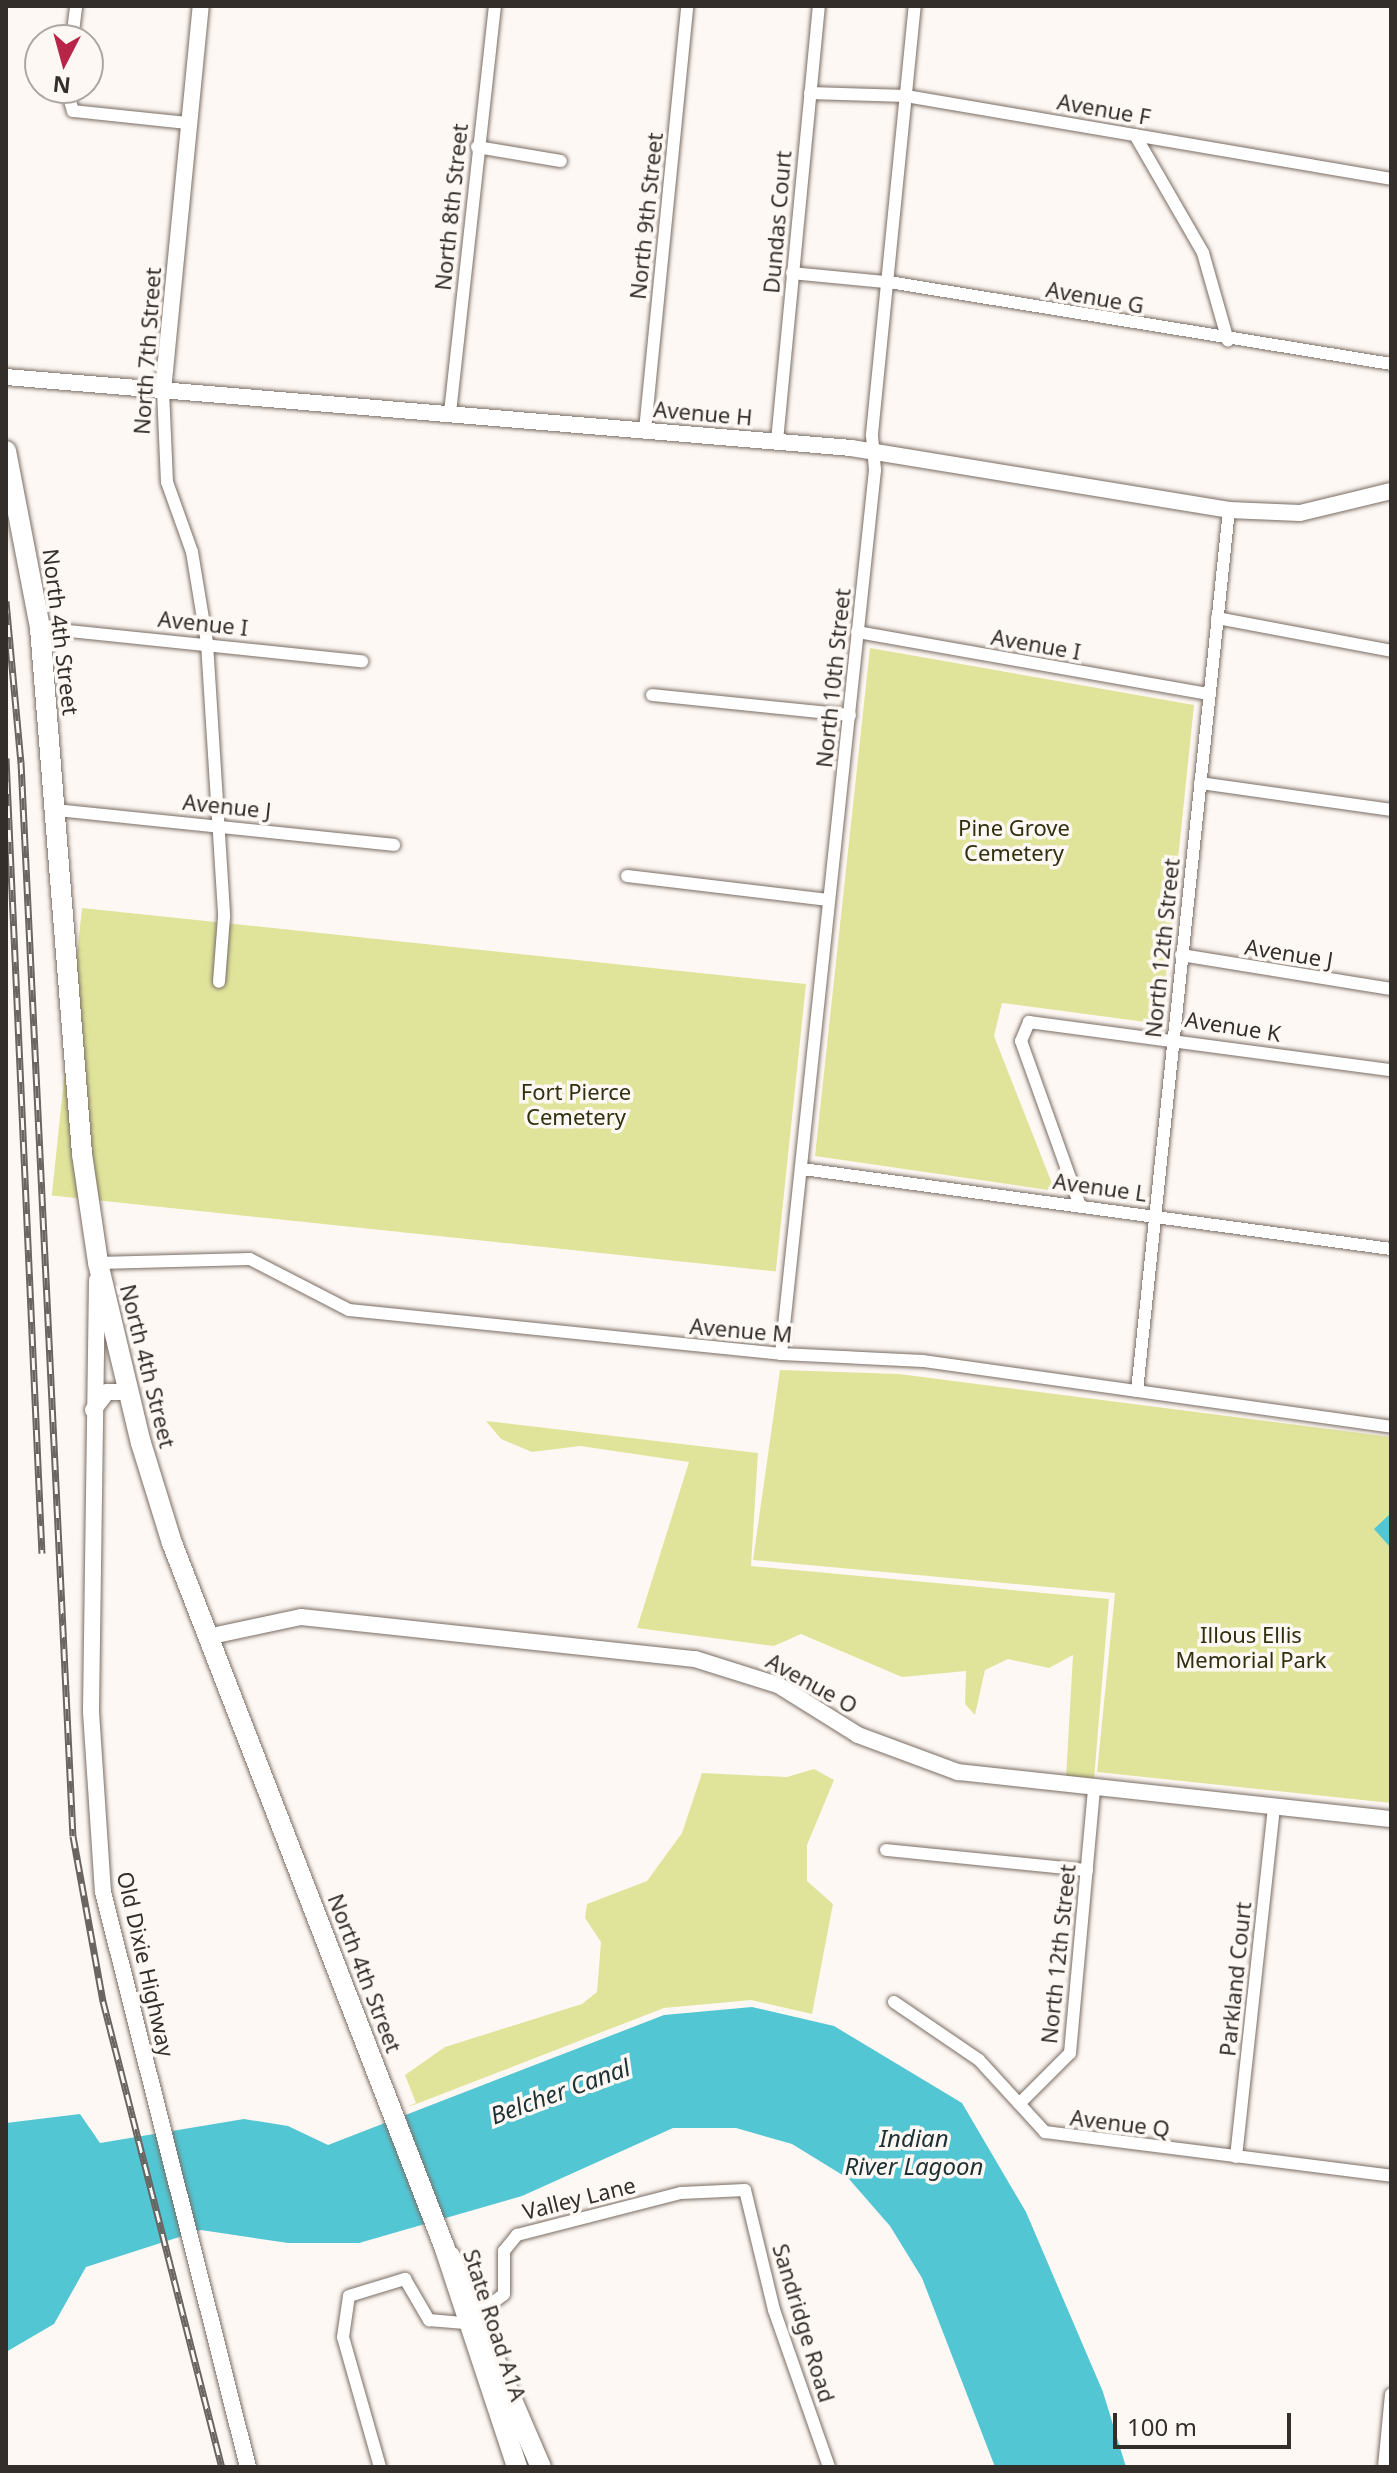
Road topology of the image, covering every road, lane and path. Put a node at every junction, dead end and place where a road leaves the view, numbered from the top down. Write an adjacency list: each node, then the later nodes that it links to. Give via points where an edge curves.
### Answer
1 (201, 6): 9 (street, North 7th Street)
2 (495, 6): 11 (street, North 8th Street)
3 (687, 6): 21 (street, North 9th Street)
4 (819, 6): 6 (street, Dundas Court)
5 (915, 6): 7 (street, North 10th Street)
6 (810, 93): 7 (street, Avenue F); 14 (street, Dundas Court)
7 (906, 96): 10 (street, Avenue F); 15 (street, North 10th Street)
8 (67, 104): 9 (street)
9 (188, 123): 19 (street, North 7th Street)
10 (1135, 135): 13 (street, Avenue F); 16 (street, via 1203,253)
11 (477, 147): 12 (street); 20 (street, North 8th Street)
12 (561, 161)
13 (1391, 179)
14 (792, 273): 15 (street, Avenue G); 22 (street, Dundas Court)
15 (886, 284): 16 (street, Avenue G); 24 (street, North 10th Street)
16 (1228, 341): 17 (street, Avenue G)
17 (1391, 364)
18 (6, 377): 19 (street, Avenue H)
19 (163, 391): 20 (street, Avenue H); 30 (street, North 7th Street, via 167,482 192,552)
20 (450, 413): 21 (street, Avenue H)
21 (645, 430): 22 (street, Avenue H)
22 (777, 441): 24 (street, Avenue H)
23 (6, 451): 28 (main road, North 4th Street)
24 (873, 451): 26 (street, Avenue H); 29 (street, North 10th Street)
25 (1391, 491): 26 (street, Avenue H, via 1300,513)
26 (1229, 510): 27 (street, North 12th Street)
27 (1217, 618): 31 (street); 33 (street, North 12th Street)
28 (40, 628): 30 (street, Avenue I); 37 (main road, North 4th Street)
29 (857, 632): 33 (street, Avenue I); 35 (street, North 10th Street)
30 (207, 643): 32 (street, Avenue I); 39 (street, North 7th Street)
31 (1391, 651)
32 (362, 661)
33 (1209, 694): 36 (street, North 12th Street)
34 (652, 695): 35 (street)
35 (850, 715): 42 (street, North 10th Street)
36 (1200, 783): 38 (street); 43 (street, North 12th Street)
37 (56, 810): 39 (street, Avenue J); 52 (main road, North 4th Street, via 68,1035)
38 (1391, 810)
39 (217, 824): 40 (street, Avenue J); 44 (street, North 7th Street, via 224,917)
40 (394, 845)
41 (627, 876): 42 (street)
42 (829, 900): 48 (street, North 10th Street)
43 (1181, 955): 45 (street, Avenue J); 46 (street, North 12th Street)
44 (219, 982)
45 (1391, 989)
46 (1173, 1037): 47 (street, Avenue K); 49 (street, Avenue K, via 1038,1020 1024,1027 1021,1041); 50 (street, North 12th Street)
47 (1391, 1070)
48 (803, 1169): 49 (street, Avenue L); 53 (street, North 10th Street)
49 (1079, 1203): 50 (street, Avenue L)
50 (1156, 1215): 51 (street, Avenue L); 54 (street, North 12th Street)
51 (1391, 1249)
52 (98, 1263): 53 (street, Avenue M, via 250,1259 349,1310); 55 (main road, North 4th Street); 56 (street, Old Dixie Highway)
53 (781, 1354): 54 (street, Avenue M, via 918,1361)
54 (1137, 1391): 57 (street, Avenue M)
55 (129, 1392): 56 (street, via 101,1395); 58 (main road, North 4th Street)
56 (92, 1411): 72 (street, Old Dixie Highway, via 91,1712 103,1892)
57 (1391, 1427)
58 (207, 1637): 59 (street, Avenue O, via 301,1617 695,1659 778,1685 911,1759 958,1772); 69 (main road, North 4th Street)
59 (1094, 1788): 60 (street, Avenue O); 63 (street, North 12th Street)
60 (1274, 1806): 61 (street, Avenue O); 66 (street, Parkland Court)
61 (1391, 1819)
62 (886, 1850): 63 (street)
63 (1087, 1870): 65 (street, North 12th Street, via 1070,2053)
64 (894, 2002): 65 (street, Avenue Q, via 979,2060)
65 (1021, 2102): 66 (street, Avenue Q, via 1037,2126 1056,2136)
66 (1236, 2157): 67 (street, Avenue Q)
67 (1391, 2176)
68 (745, 2190): 70 (street, Valley Lane, via 681,2193 517,2235 504,2251 504,2294); 76 (street, Sandridge Road, via 774,2310)
69 (444, 2246): 70 (main road, State Road A1A)
70 (472, 2318): 73 (street, via 429,2320 405,2279 349,2296 343,2337); 74 (main road, State Road A1A); 75 (main road, State Road A1A)
71 (1391, 2394): 77 (street)
72 (248, 2467)
73 (380, 2467)
74 (517, 2467)
75 (541, 2467)
76 (829, 2467)
77 (1384, 2467)

